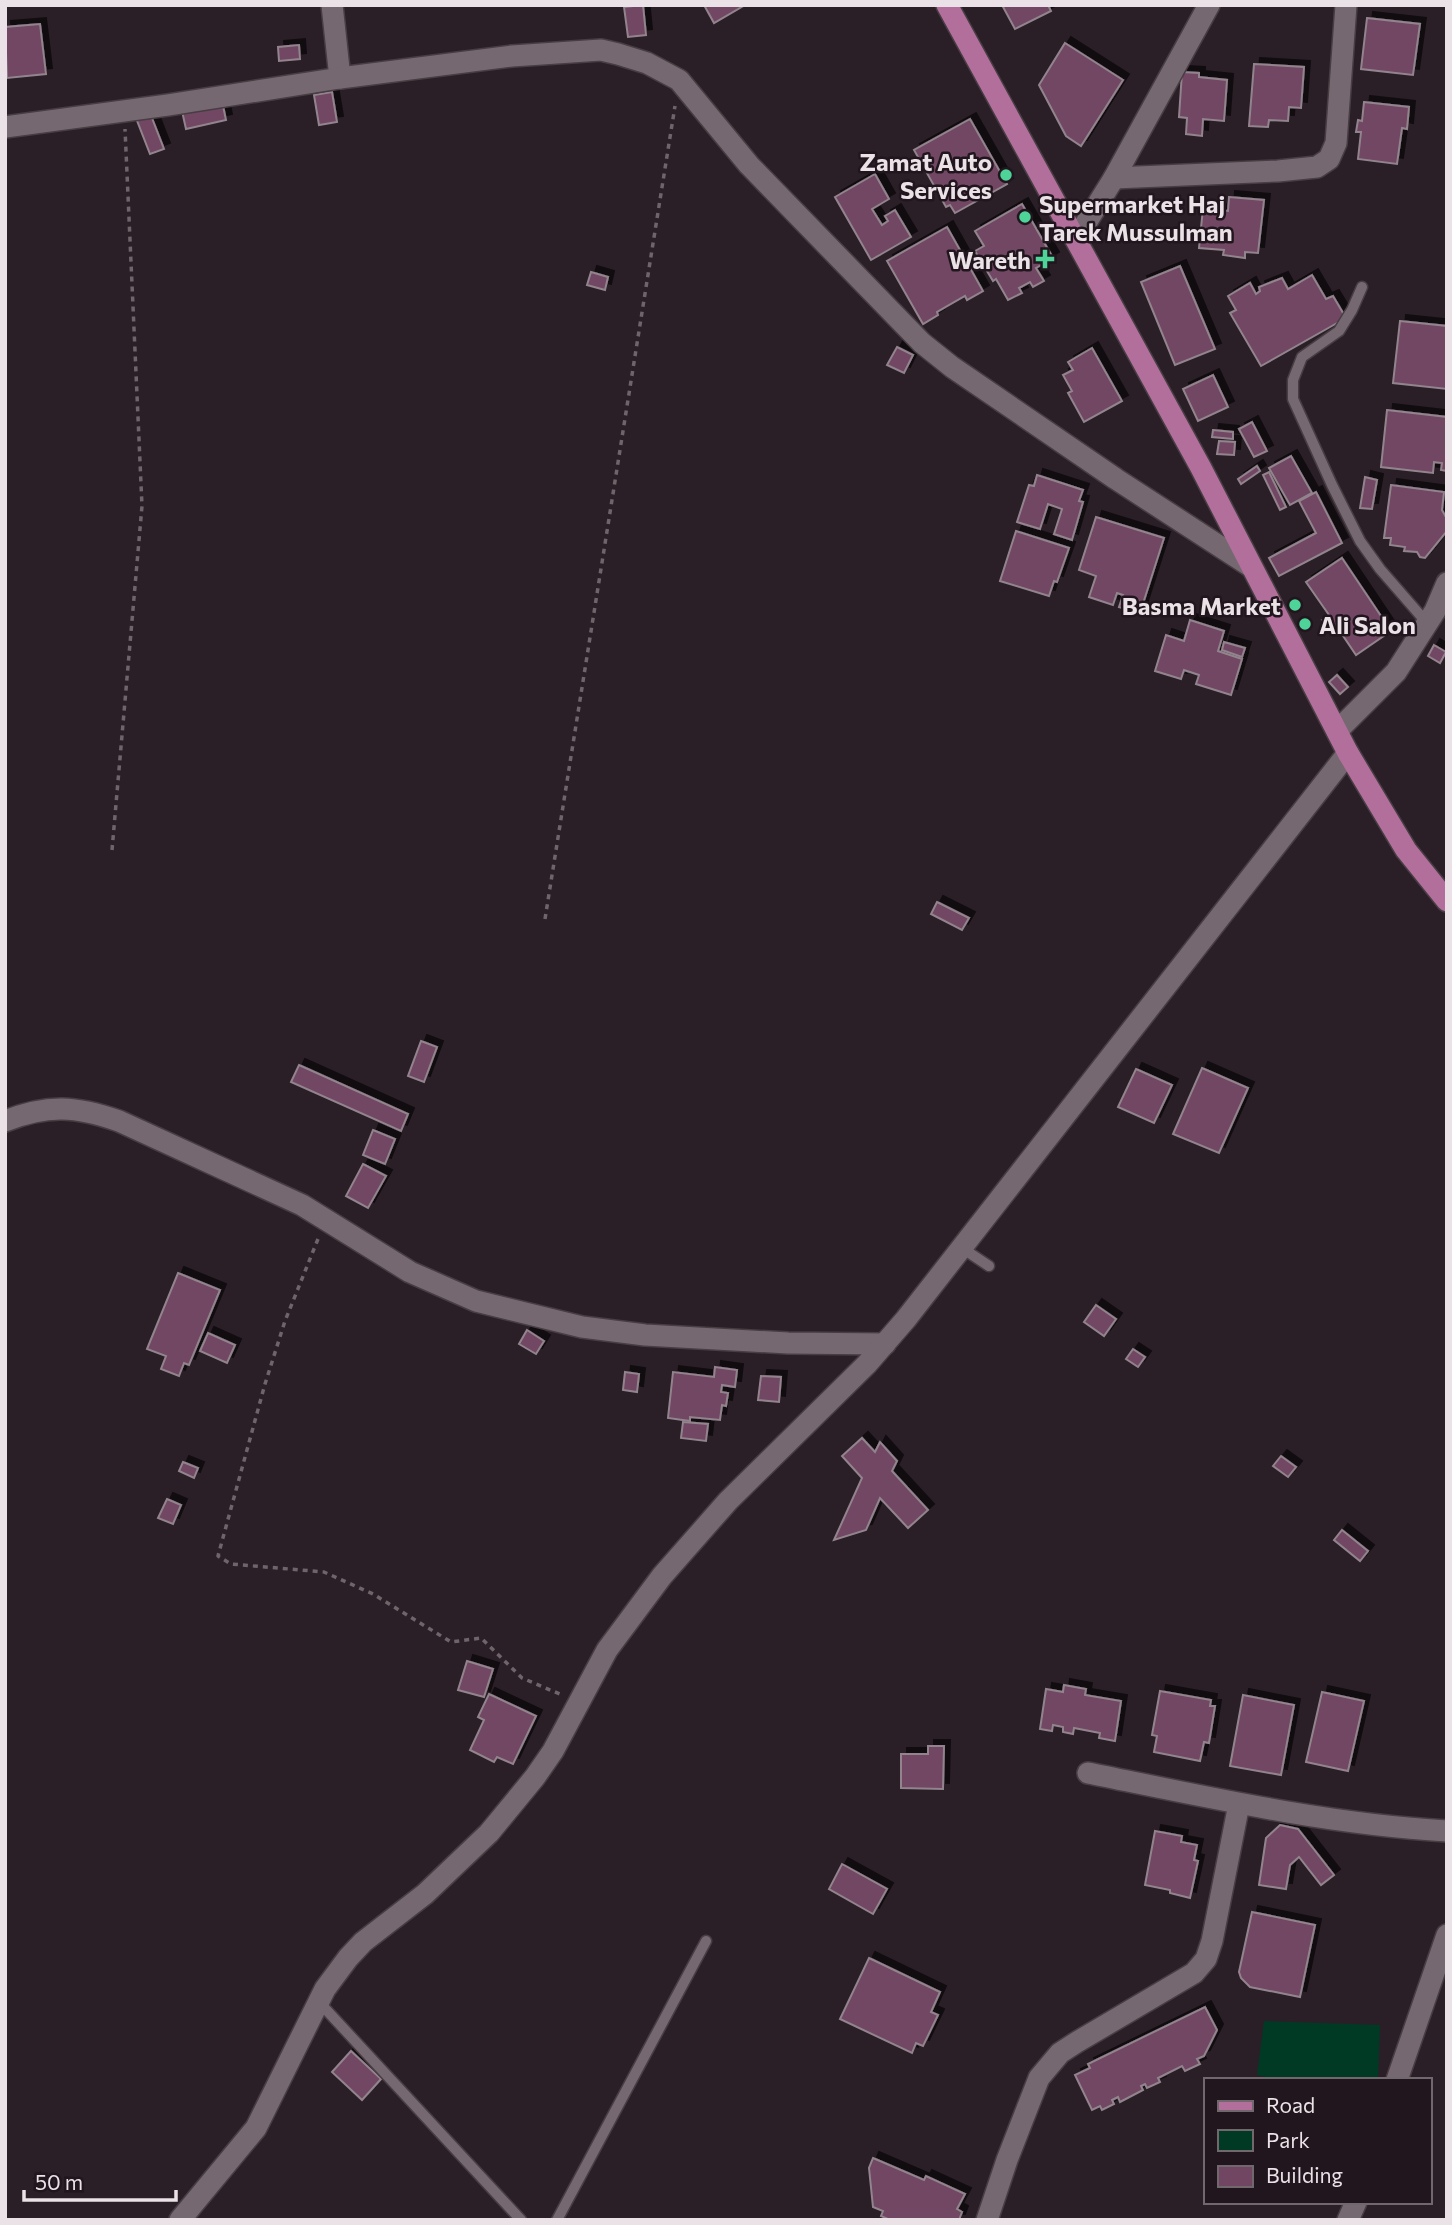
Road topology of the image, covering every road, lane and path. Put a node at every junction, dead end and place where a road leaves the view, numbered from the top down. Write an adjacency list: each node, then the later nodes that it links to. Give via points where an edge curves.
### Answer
1 (332, 5): 5 (street)
2 (947, 5): 10 (main road)
3 (1209, 5): 9 (street)
4 (1346, 5): 9 (street, via 1336,143 1329,159 1317,167 1278,171)
5 (340, 78): 6 (street, via 512,56 601,50 647,62); 7 (street)
6 (679, 80): 12 (street, via 749,165 922,343 1116,479); 19 (path)
7 (124, 111): 8 (street); 17 (path, via 142,506)
8 (5, 127)
9 (1114, 178): 10 (street)
10 (1076, 239): 12 (main road)
11 (1362, 287): 14 (lane, via 1339,331 1302,357 1293,380 1293,399 1360,541)
12 (1251, 566): 15 (main road)
13 (1447, 583): 14 (street)
14 (1427, 624): 15 (street, via 1396,672)
15 (1338, 730): 16 (main road)
16 (1348, 753): 18 (main road, via 1406,850); 22 (street)
17 (112, 850)
18 (1447, 901)
19 (545, 919)
20 (5, 1121): 21 (street, via 66,1108 91,1111 302,1205)
21 (326, 1220): 24 (street, via 411,1272 476,1301 527,1315 645,1335); 25 (path, via 285,1321 218,1556 231,1564 324,1572 340,1578 451,1642 481,1638 522,1678)
22 (962, 1248): 23 (lane); 24 (street)
23 (989, 1266)
24 (885, 1345): 25 (street, via 728,1501 662,1576 607,1650)
25 (580, 1703): 31 (street, via 535,1777 489,1833 425,1894 363,1942)
26 (1088, 1773): 27 (street)
27 (1239, 1804): 28 (street, via 1383,1828); 37 (street, via 1206,1959 1194,1973 1077,2042 1049,2064 1029,2102)
28 (1447, 1831)
29 (1447, 1935): 32 (street)
30 (706, 1941): 36 (lane)
31 (319, 2002): 34 (street, via 256,2128); 35 (lane)
32 (1398, 2078)
33 (1355, 2204): 38 (street)
34 (180, 2220)
35 (521, 2220)
36 (557, 2220)
37 (986, 2220)
38 (1348, 2220)

